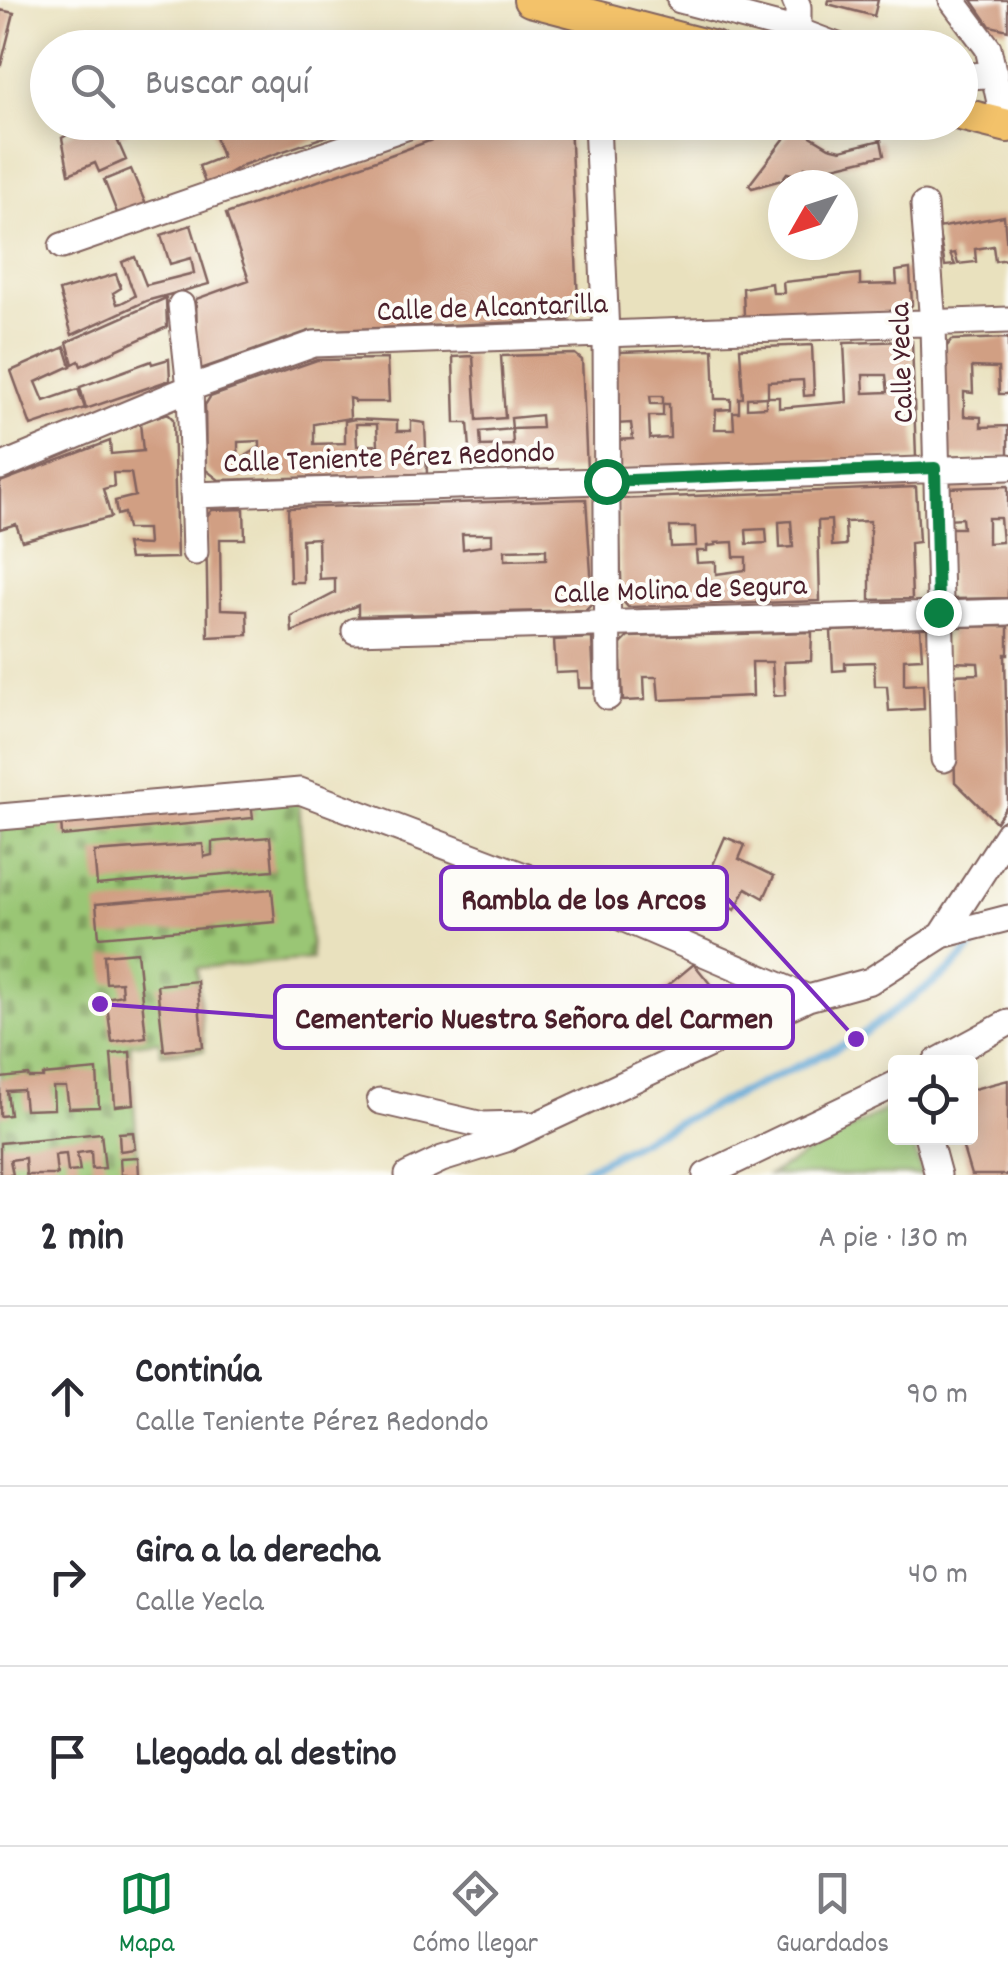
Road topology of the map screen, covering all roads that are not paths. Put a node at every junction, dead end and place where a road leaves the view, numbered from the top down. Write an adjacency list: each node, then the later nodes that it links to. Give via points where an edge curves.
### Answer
1 (530, 0): 5 (main road)
2 (680, 0): 8 (street)
3 (794, 0): 9 (street)
4 (952, 0): 10 (street)
5 (587, 14): 6 (street); 7 (main road)
6 (589, 30)
7 (647, 30)
8 (794, 30)
9 (798, 30)
10 (974, 30)
11 (978, 35): 12 (street)
12 (996, 74): 13 (street); 15 (street)
13 (978, 76)
14 (978, 119): 15 (main road)
15 (1007, 126)
16 (368, 140): 19 (street)
17 (599, 140): 23 (street)
18 (924, 205): 22 (street, Calle Yecla)
19 (62, 246)
20 (181, 305): 24 (street)
21 (1008, 320): 22 (street, Calle de Alcantarilla)
22 (933, 324): 23 (street, Calle de Alcantarilla); 27 (street, Calle Yecla)
23 (606, 335): 24 (street, Calle de Alcantarilla, via 314,344); 28 (street)
24 (190, 388): 25 (street, Calle de Alcantarilla); 29 (street)
25 (0, 466)
26 (1008, 467): 27 (street, Calle Teniente Pérez Redondo)
27 (935, 468): 28 (street, Calle Teniente Pérez Redondo); 31 (street, Calle Yecla)
28 (606, 481): 29 (street, Calle Teniente Pérez Redondo); 33 (street)
29 (193, 495): 30 (street)
30 (195, 552)
31 (938, 612): 32 (street, Calle Molina de Segura); 33 (street, Calle Molina de Segura); 36 (street, Calle Yecla)
32 (1008, 612)
33 (608, 622): 34 (street, Calle Molina de Segura); 35 (street)
34 (354, 631)
35 (608, 697)
36 (944, 759)
37 (0, 818): 41 (street, via 300,791 527,877)
38 (1008, 834): 40 (street)
39 (1008, 918): 40 (street)
40 (942, 935): 41 (street, via 870,981)
41 (808, 998): 46 (street)
42 (1008, 1023): 43 (street)
43 (949, 1055)
44 (888, 1088): 49 (street)
45 (380, 1101): 46 (street, via 483,1126)
46 (536, 1124): 48 (street)
47 (930, 1145): 50 (street)
48 (408, 1175)
49 (706, 1175)
50 (938, 1175)

